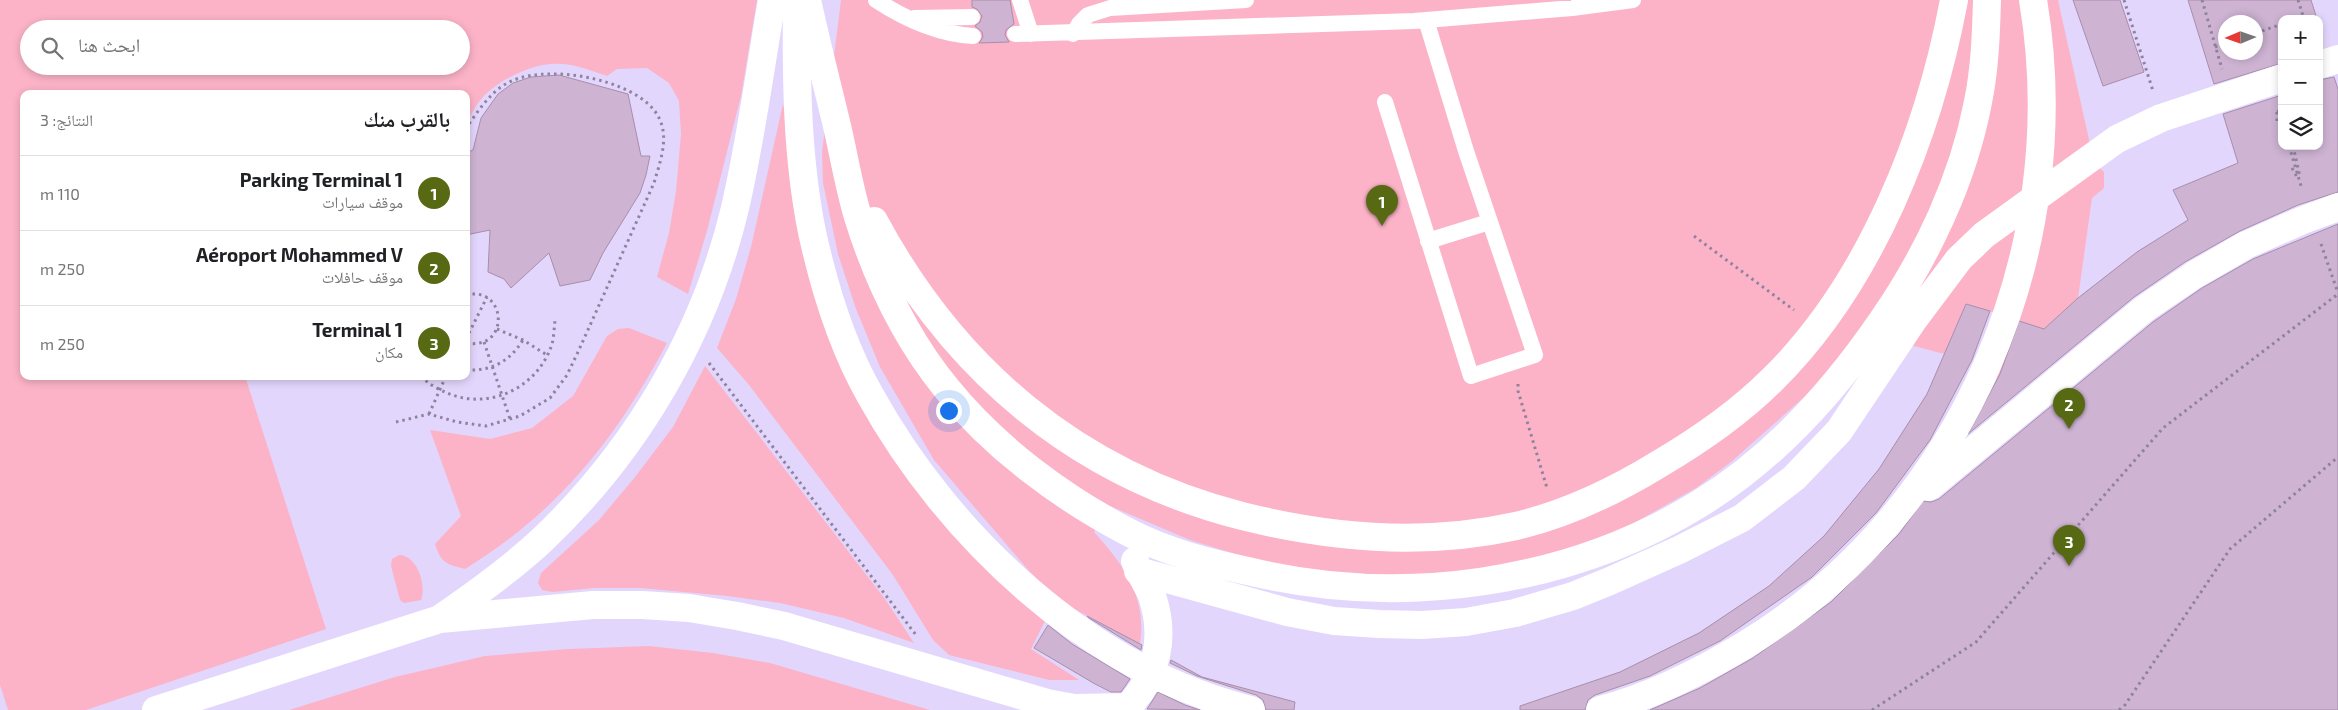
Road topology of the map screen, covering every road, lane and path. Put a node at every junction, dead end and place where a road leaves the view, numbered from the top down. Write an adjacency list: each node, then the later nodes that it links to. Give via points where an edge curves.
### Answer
1 (772, 0): 50 (street, via 735,208 717,270)
2 (797, 0): 72 (street, via 796,46 803,174 812,231 846,342 869,394 900,444 933,490 972,535 1012,576 1054,612 1154,674 1208,697)
3 (807, 0): 34 (street)
4 (876, 0): 15 (lane)
5 (1246, 0): 19 (lane, via 1110,8 1088,16)
6 (1633, 0): 16 (lane)
7 (1954, 0): 45 (street, via 1939,69 1911,156 1874,237 1840,296)
8 (1987, 0): 43 (street, via 1985,55 1978,103 1962,163)
9 (2033, 0): 64 (street, via 2040,57 2041,107 2035,198 2025,254 2008,317 1973,400 1951,439)
10 (2124, 0): 28 (path)
11 (2298, 0): 13 (path)
12 (1019, 9): 19 (lane, via 1023,34)
13 (2303, 15)
14 (972, 17): 15 (lane)
15 (909, 18): 20 (lane, via 940,32)
16 (1426, 20): 19 (lane); 37 (lane)
17 (2278, 25): 18 (path)
18 (2263, 31)
19 (1072, 34)
20 (973, 36)
21 (2218, 45): 22 (path)
22 (2215, 46)
23 (2338, 59): 24 (street)
24 (2323, 64)
25 (2278, 79): 28 (street)
26 (1385, 102): 39 (lane)
27 (2278, 111): 29 (path, via 2277,108)
28 (2161, 118): 43 (street, via 2110,143 1970,246)
29 (2277, 122)
30 (470, 123): 60 (path, via 504,84 531,74 559,73 631,91 648,101 659,117 664,136 654,183 567,375 550,398)
31 (2292, 150): 35 (path)
32 (2293, 150): 35 (path)
33 (2292, 168): 35 (path)
34 (848, 174): 45 (street, via 890,252 923,300 988,376 1021,406 1057,434 1134,479 1208,507 1286,526 1351,535 1421,537 1491,530 1555,515 1632,481 1714,429 1775,377); 65 (street, via 860,222 884,286 902,322 946,388 993,437 1032,469)
35 (2301, 185)
36 (2338, 207): 64 (street, via 2246,245 2144,309)
37 (1489, 222): 39 (lane); 39 (lane, via 1535,355 1471,376)
38 (1694, 236): 45 (path)
39 (1428, 241)
40 (470, 294): 42 (path)
41 (2338, 294): 74 (path, via 2163,428 1976,642)
42 (487, 297): 46 (path, via 496,306 499,317); 47 (path)
43 (1903, 312): 63 (street, via 1790,433); 66 (street, via 1839,431 1768,499)
44 (555, 321): 52 (path)
45 (1817, 328)
46 (497, 329): 48 (path); 49 (path)
47 (470, 331)
48 (523, 340): 52 (path); 53 (path, via 510,356)
49 (484, 342): 51 (path); 53 (path)
50 (686, 343): 68 (street, via 663,388 633,435 587,493 542,540 493,582); 69 (path, via 713,366 915,632)
51 (470, 344)
52 (548, 356): 58 (path, via 528,381)
53 (493, 368): 54 (path); 58 (path)
54 (470, 370)
55 (427, 380): 57 (path)
56 (444, 380): 57 (path)
57 (440, 389): 58 (path, via 460,398 481,400); 59 (path)
58 (502, 396): 60 (path)
59 (429, 414): 60 (path, via 486,426); 61 (path)
60 (510, 419)
61 (396, 422)
62 (2338, 457): 75 (path, via 2230,549)
63 (1700, 504): 65 (street, via 1616,546 1566,564 1469,583 1419,588 1350,587 1271,577 1223,566); 66 (street)
64 (1899, 512): 73 (street, via 1822,591 1769,630 1719,661 1666,686)
65 (1130, 533): 67 (street)
66 (1713, 533): 67 (street, via 1573,596 1466,622 1422,625 1334,621 1287,612)
67 (1138, 571): 70 (street, via 1156,609 1158,650 1149,679)
68 (440, 619): 69 (street, via 594,605 689,608 784,626); 71 (street)
69 (926, 667): 70 (street, via 1047,703 1074,708)
70 (1129, 709)
71 (156, 710)
72 (1251, 710)
73 (1600, 710)
74 (1872, 710)
75 (2119, 710)

